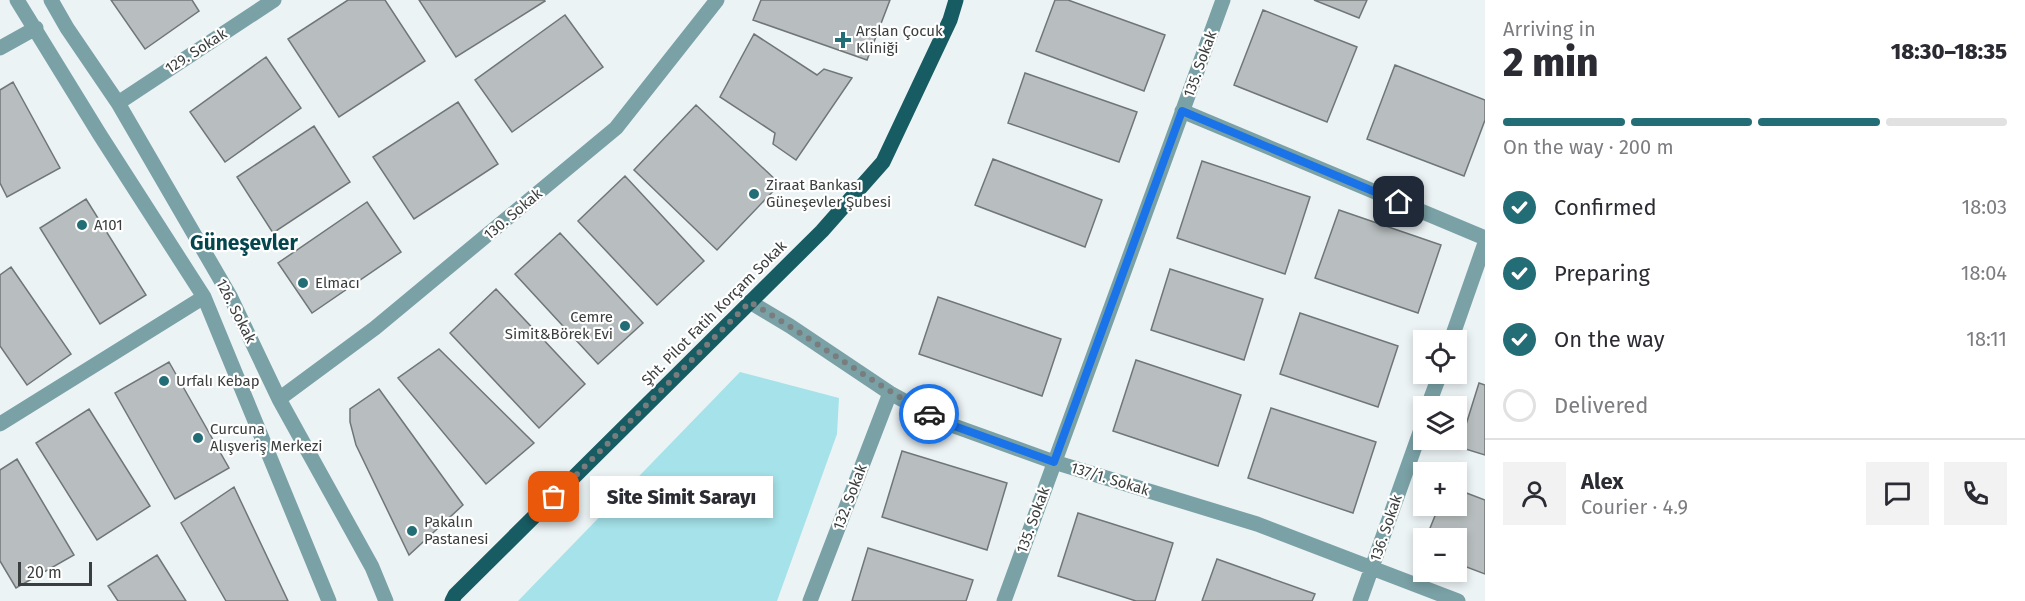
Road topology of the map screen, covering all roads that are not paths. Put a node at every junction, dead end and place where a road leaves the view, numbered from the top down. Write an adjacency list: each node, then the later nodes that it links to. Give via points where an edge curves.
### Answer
1 (17, 0): 9 (street, 126. Sokak)
2 (51, 0): 11 (street, 126. Sokak)
3 (274, 0): 11 (street, 129. Sokak)
4 (717, 0): 19 (street, 130. Sokak, via 616,128 375,328)
5 (956, 0): 8 (main road, Şht. Pilot Fatih Korçam Sokak)
6 (961, 0): 8 (main road, Şht. Pilot Fatih Korçam Sokak)
7 (1223, 0): 12 (street, 135. Sokak)
8 (950, 20): 16 (main road, Şht. Pilot Fatih Korçam Sokak, via 883,162 822,231)
9 (36, 28): 10 (street); 15 (street, 126. Sokak)
10 (0, 48)
11 (117, 103): 19 (street, 126. Sokak, via 230,296)
12 (1182, 111): 13 (street); 22 (street, 135. Sokak)
13 (1485, 238)
14 (1485, 243): 17 (street)
15 (204, 297): 20 (street); 25 (street, 126. Sokak)
16 (750, 302): 18 (street, 137/1. Sokak); 24 (main road, Şht. Pilot Fatih Korçam Sokak)
17 (1455, 330)
18 (890, 393): 22 (street, 137/1. Sokak, via 943,422); 27 (street, 132. Sokak)
19 (279, 399): 26 (street, 126. Sokak, via 372,567)
20 (0, 424)
21 (1414, 450): 23 (street, 136. Sokak)
22 (1054, 462): 23 (street, 137/1. Sokak, via 1257,524); 28 (street, 135. Sokak)
23 (1372, 568): 29 (street, 136. Sokak); 30 (street, 137/1. Sokak)
24 (450, 599)
25 (329, 601)
26 (386, 601)
27 (810, 601)
28 (1004, 601)
29 (1360, 601)
30 (1458, 601)

